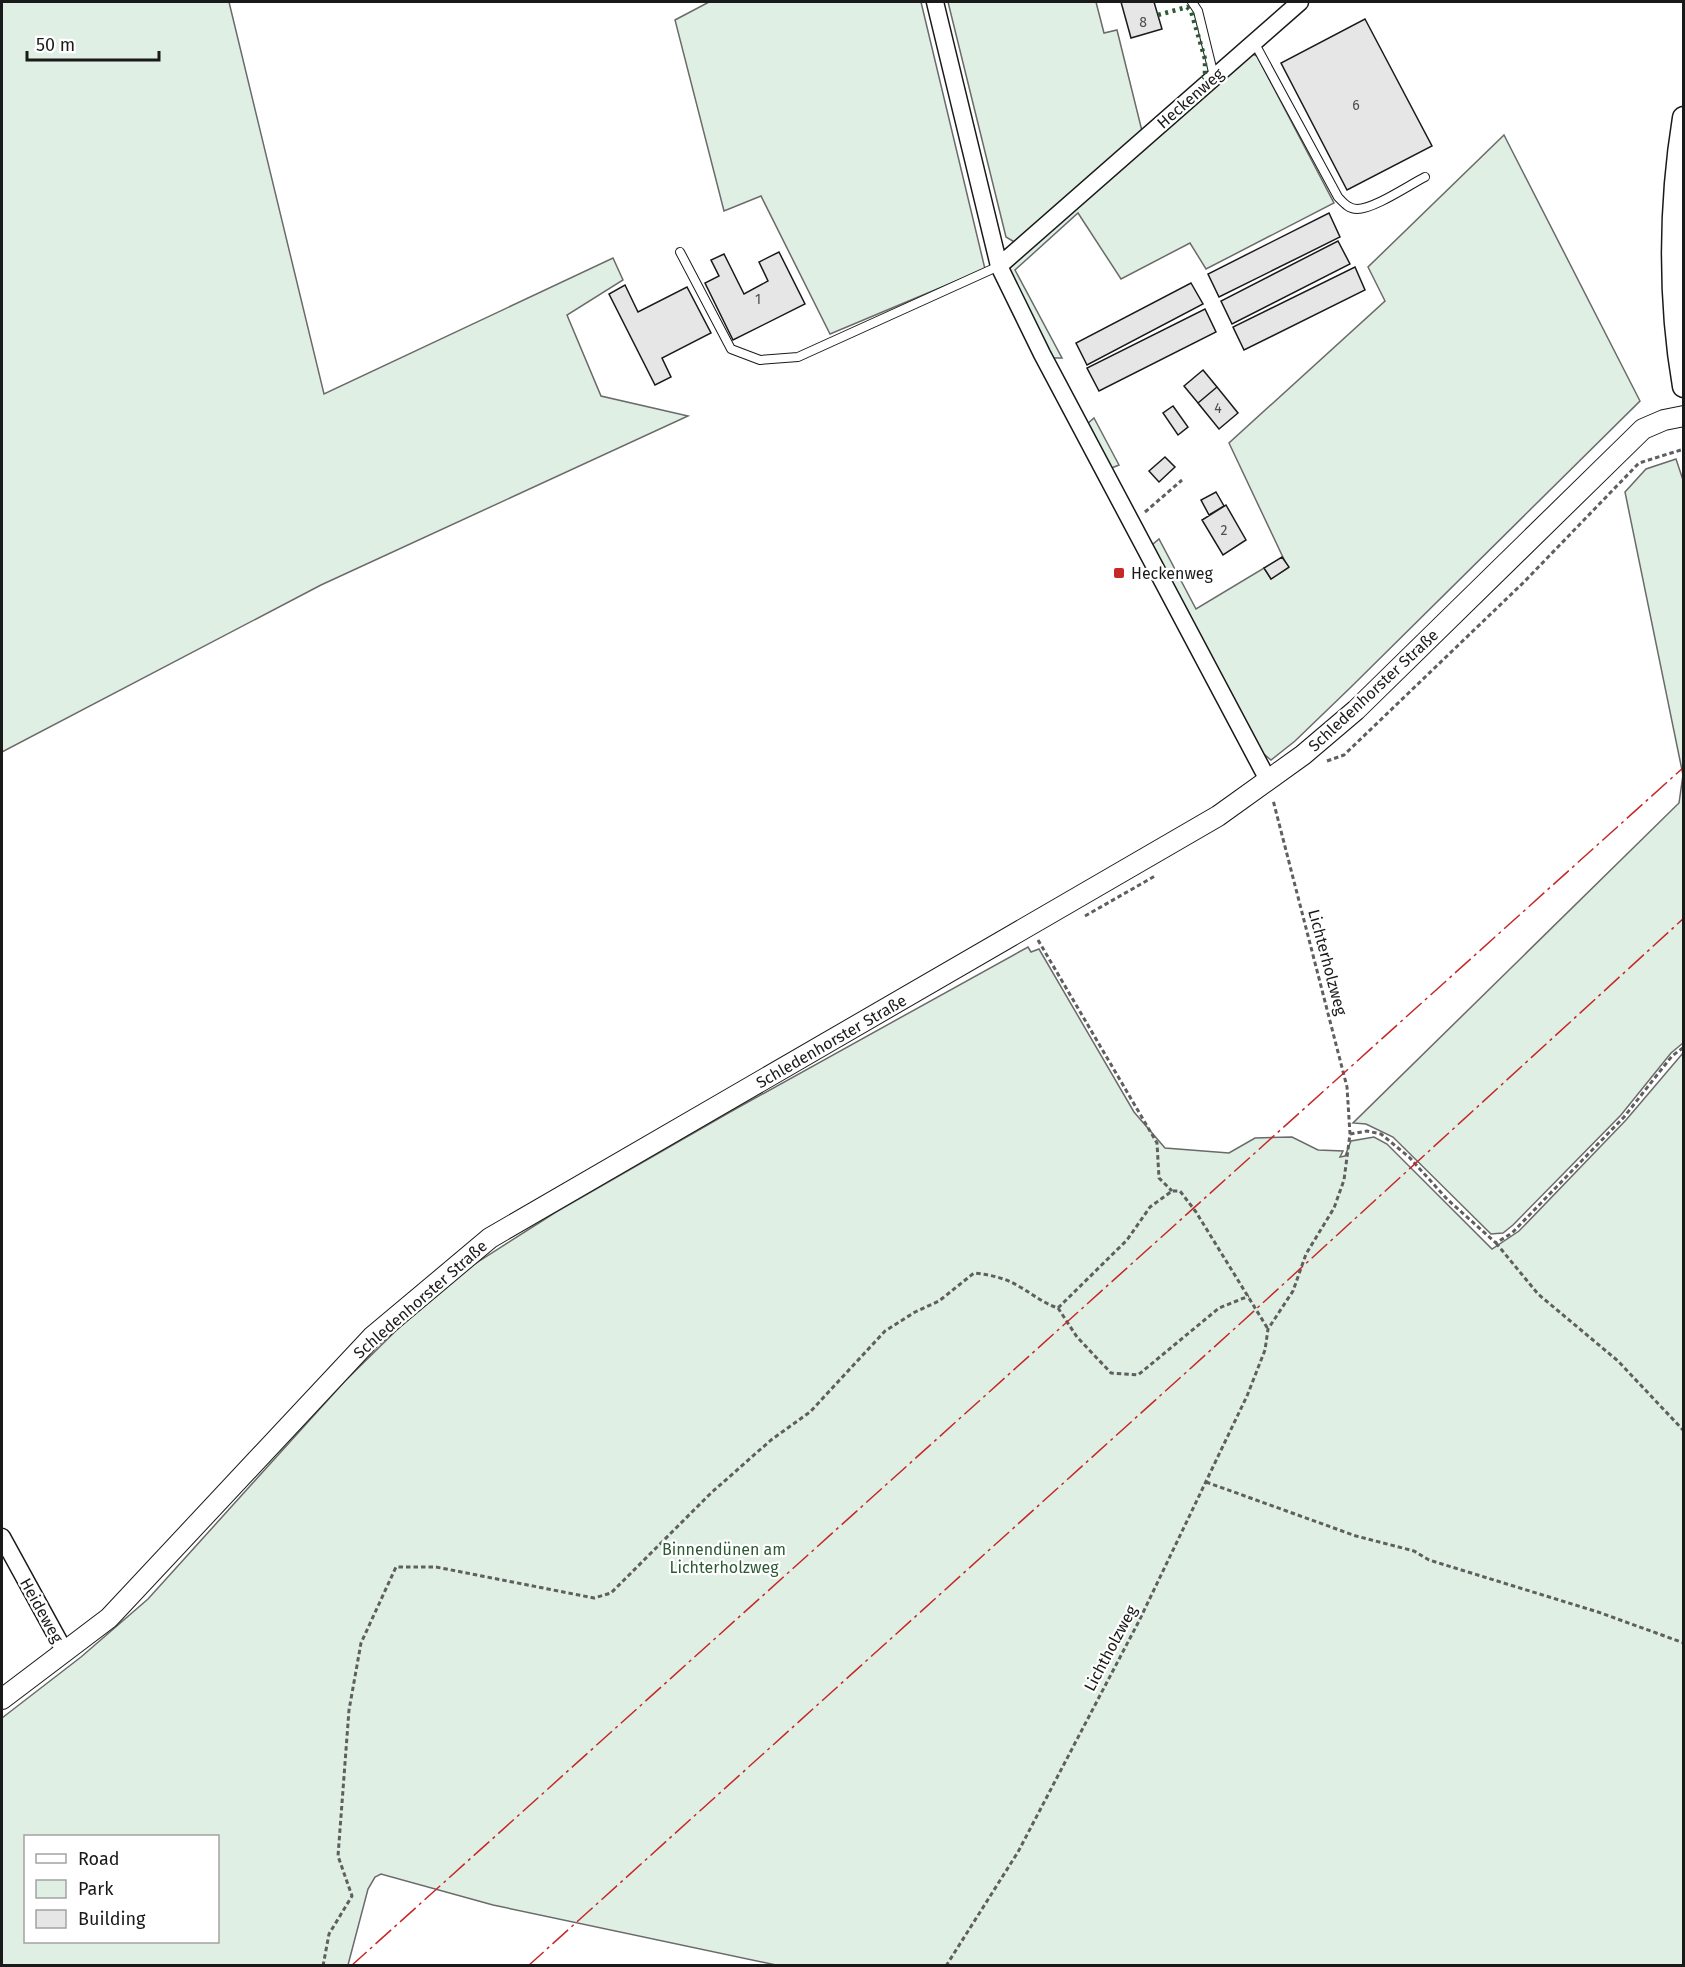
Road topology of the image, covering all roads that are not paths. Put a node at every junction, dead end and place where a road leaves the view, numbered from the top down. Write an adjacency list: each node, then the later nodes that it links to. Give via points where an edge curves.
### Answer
1 (935, 2): 9 (street)
2 (1192, 2): 5 (lane, via 1198,11)
3 (1300, 2): 4 (street, Heckenweg)
4 (1254, 42): 5 (street, Heckenweg); 7 (lane, via 1346,206 1366,207)
5 (1215, 77): 9 (street, Heckenweg)
6 (1683, 118): 10 (main road, via 1674,229)
7 (1425, 177)
8 (680, 252): 9 (lane, via 731,349 760,360 798,357)
9 (999, 266): 12 (street)
10 (1683, 380)
11 (1683, 416): 12 (street, Schledenhorster Straße, via 1643,429 1356,710 1303,755)
12 (1274, 791): 14 (street, Schledenhorster Straße, via 1218,816 1032,939 490,1239 372,1337 109,1618)
13 (2, 1537): 14 (street, Heideweg)
14 (65, 1652): 15 (street, Schledenhorster Straße)
15 (2, 1699)

